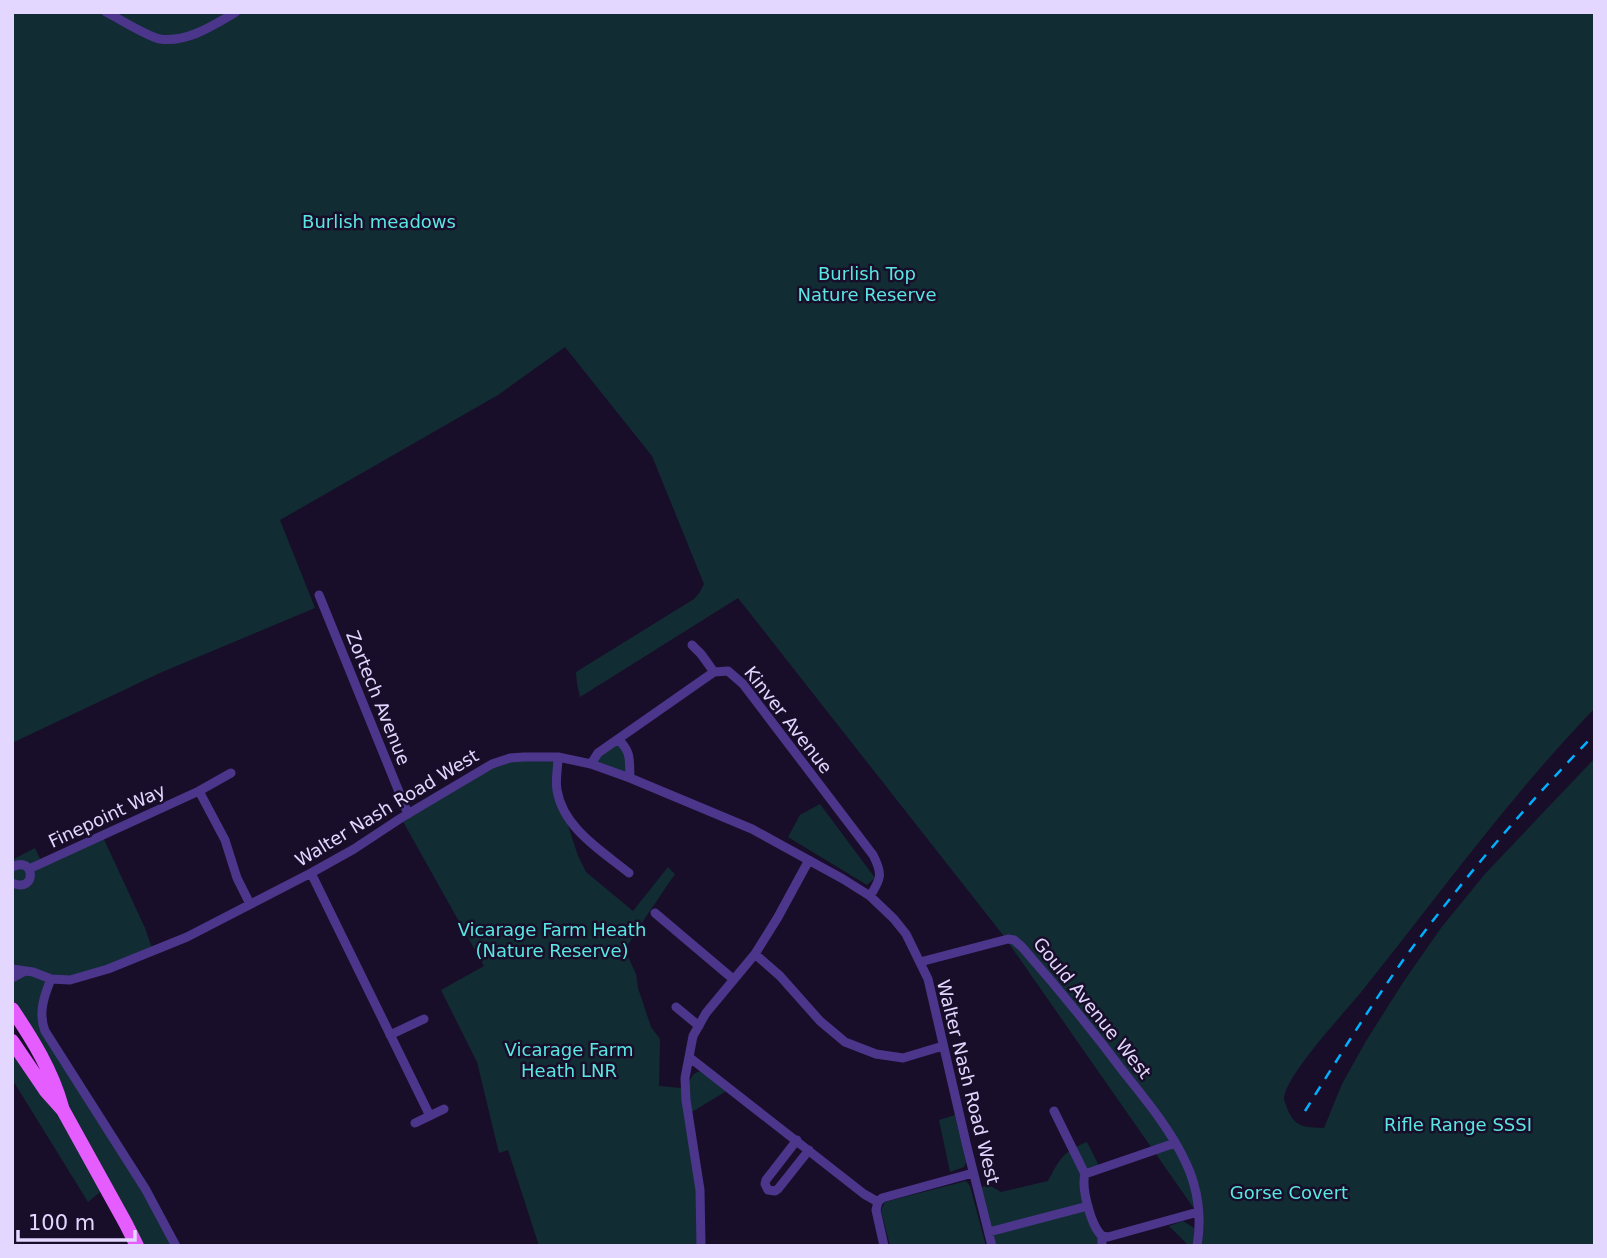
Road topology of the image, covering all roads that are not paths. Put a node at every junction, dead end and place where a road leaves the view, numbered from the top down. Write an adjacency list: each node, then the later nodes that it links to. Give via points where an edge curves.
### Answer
1 (106, 12): 2 (street, via 162,39 207,29)
2 (236, 12)
3 (319, 595): 12 (street, Zortech Avenue)
4 (692, 645): 5 (street)
5 (714, 672): 6 (street, Kinver Avenue); 19 (street, Kinver Avenue, via 728,671 743,684 873,855 880,873)
6 (618, 739): 8 (street, Kinver Avenue); 10 (street, via 630,756)
7 (558, 757): 8 (street, Walter Nash Road West); 12 (street, Walter Nash Road West, via 510,758 492,764); 17 (street, via 556,788 565,814)
8 (591, 764): 10 (street, Walter Nash Road West)
9 (231, 773): 11 (street, Finepoint Way)
10 (630, 778): 13 (street, Walter Nash Road West, via 752,829)
11 (199, 791): 15 (street, Finepoint Way); 20 (street, via 225,840)
12 (408, 814): 16 (street, Walter Nash Road West)
13 (809, 860): 19 (street, Walter Nash Road West); 22 (street)
14 (12, 867): 15 (street, via 20,864)
15 (29, 869): 18 (street, Finepoint Way, via 27,883)
16 (311, 873): 20 (street, Walter Nash Road West); 33 (street)
17 (629, 873)
18 (12, 883)
19 (870, 895): 23 (street, Walter Nash Road West, via 906,934)
20 (250, 904): 27 (street, Walter Nash Road West, via 187,937 108,969 71,980)
21 (655, 913): 28 (street)
22 (755, 954): 28 (street); 35 (street, via 845,1042 903,1058)
23 (920, 962): 35 (street, Walter Nash Road West); 43 (street, Gould Avenue West, via 1014,940 1092,1030)
24 (12, 969): 25 (street, Walter Nash Road West)
25 (25, 971): 26 (street); 27 (street, Walter Nash Road West)
26 (12, 978)
27 (51, 979): 53 (street, via 41,1011 45,1031 146,1190)
28 (733, 979): 32 (street)
29 (676, 1007): 32 (street)
30 (12, 1009): 38 (main road, via 41,1054)
31 (424, 1019): 33 (street)
32 (698, 1026): 36 (street)
33 (390, 1035): 40 (street)
34 (12, 1041): 38 (main road)
35 (943, 1046): 45 (street, Walter Nash Road West)
36 (689, 1057): 42 (street); 54 (street, via 686,1100 700,1190)
37 (444, 1109): 40 (street)
38 (63, 1110): 52 (main road)
39 (1054, 1111): 46 (street)
40 (430, 1116): 41 (street)
41 (415, 1123)
42 (797, 1140): 44 (street); 44 (street, via 766,1180 768,1190 778,1189)
43 (1175, 1143): 46 (street); 49 (street, Gould Avenue West, via 1193,1181)
44 (809, 1150): 47 (street)
45 (973, 1173): 47 (street); 50 (street, Walter Nash Road West)
46 (1085, 1174): 48 (street)
47 (877, 1202): 55 (street)
48 (1088, 1206): 50 (street); 51 (street)
49 (1198, 1212): 51 (street); 57 (street, Gould Avenue West)
50 (989, 1232): 56 (street, Walter Nash Road West)
51 (1102, 1241)
52 (137, 1246)
53 (176, 1246)
54 (701, 1246)
55 (884, 1246)
56 (992, 1246)
57 (1197, 1246)

